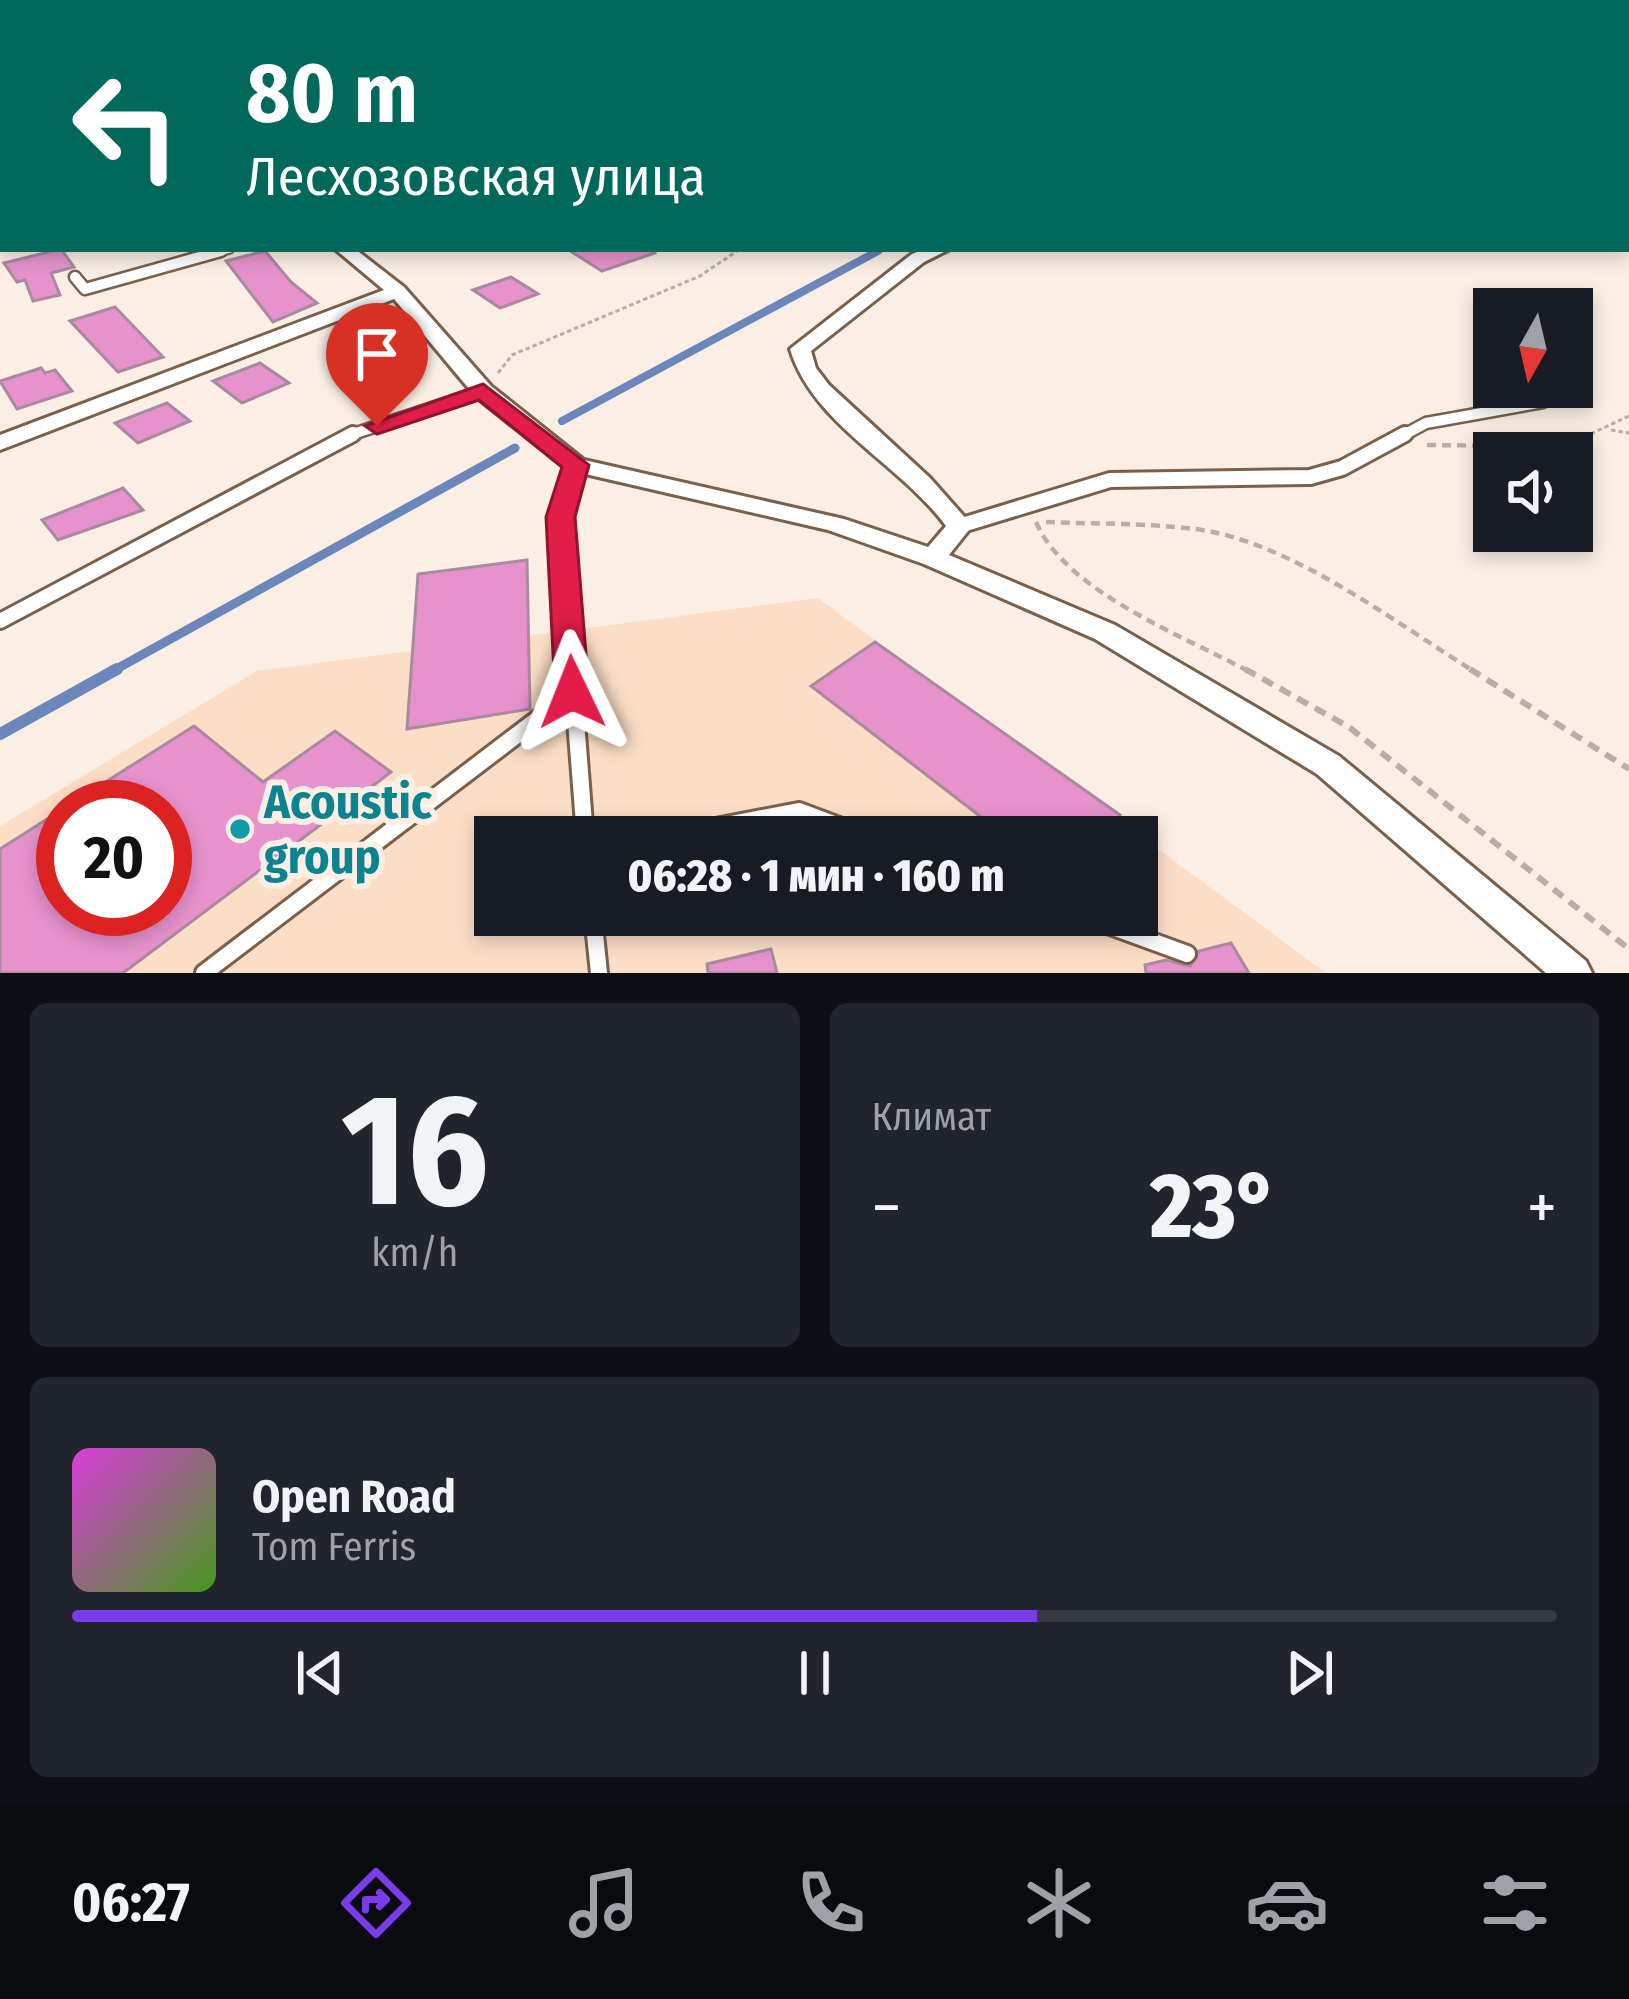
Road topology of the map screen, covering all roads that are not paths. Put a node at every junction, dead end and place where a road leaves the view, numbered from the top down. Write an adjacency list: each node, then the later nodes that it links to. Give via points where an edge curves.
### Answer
1 (218, 252): 4 (lane, via 85,289)
2 (348, 252): 5 (street)
3 (933, 252): 10 (street, via 817,332 800,349 800,364 943,498)
4 (75, 277)
5 (397, 291): 6 (street); 8 (street)
6 (483, 391): 9 (street); 12 (lane, via 342,438)
7 (1500, 408): 10 (lane, via 1457,414 1310,477 1110,480)
8 (0, 443)
9 (576, 465): 11 (street, via 835,524); 13 (lane, via 560,517)
10 (959, 526): 11 (street)
11 (933, 558): 22 (street, via 1106,632 1328,765)
12 (0, 621)
13 (572, 692): 14 (lane); 20 (lane)
14 (583, 816)
15 (777, 816): 16 (lane)
16 (810, 816)
17 (595, 936): 21 (lane)
18 (1138, 936): 19 (lane)
19 (1187, 954)
20 (204, 973)
21 (599, 973)
22 (1573, 973)

